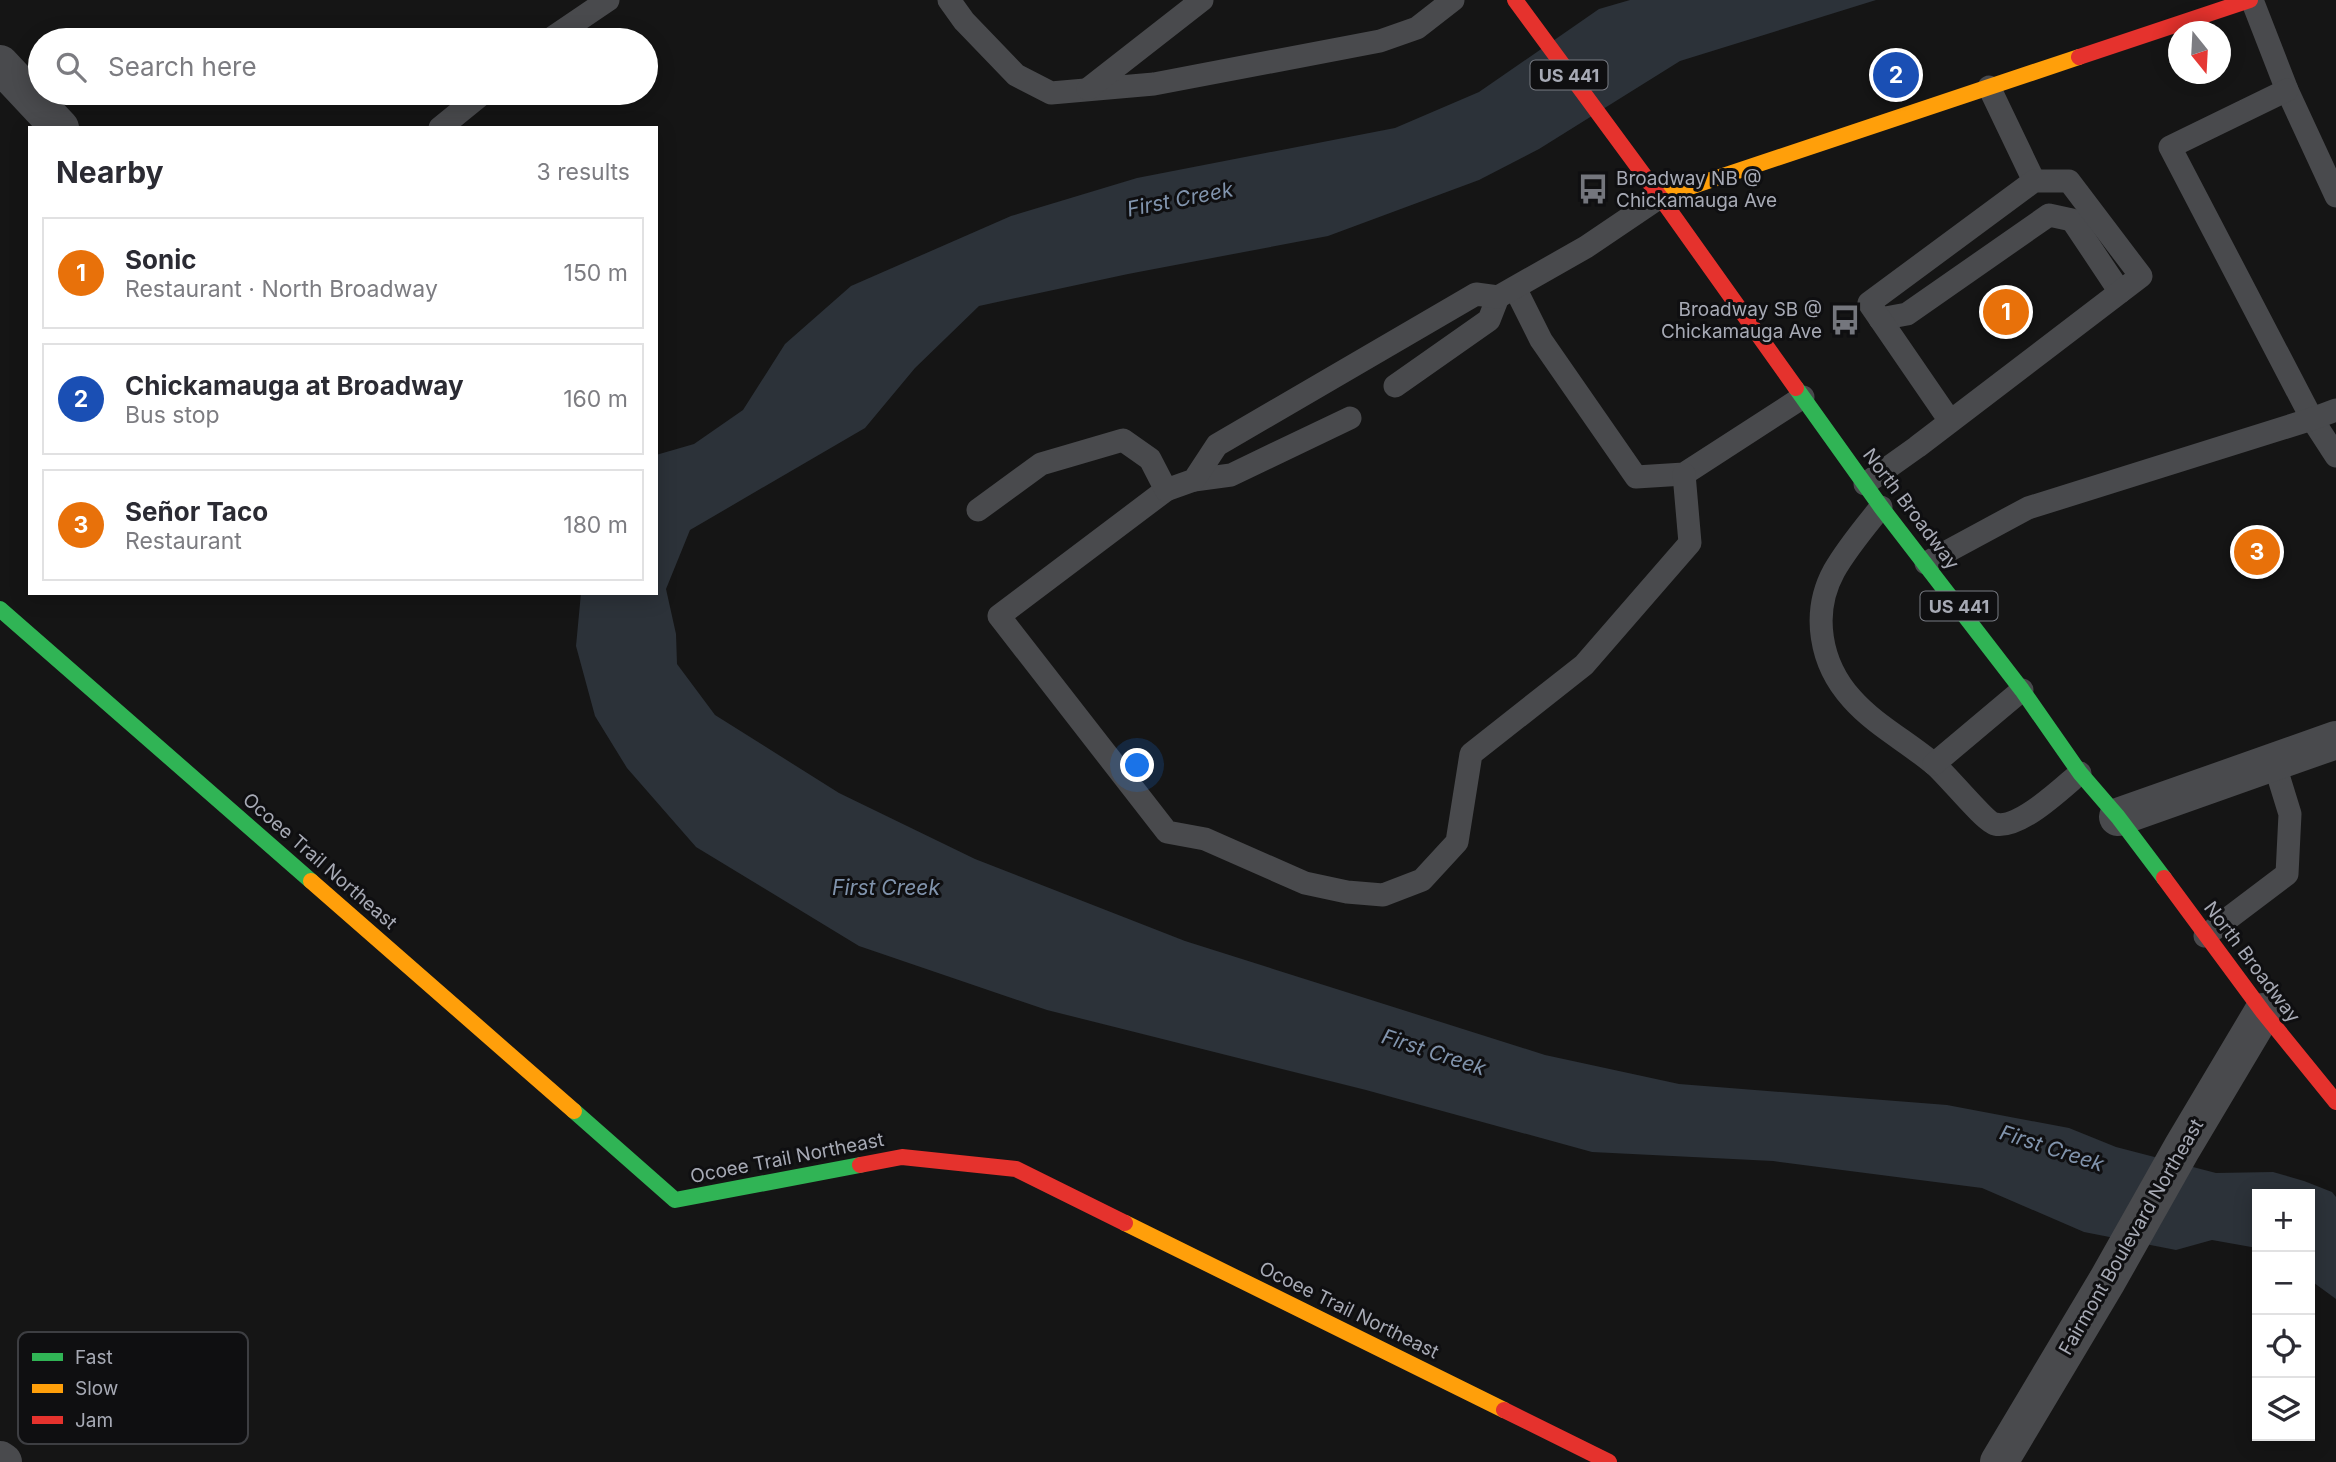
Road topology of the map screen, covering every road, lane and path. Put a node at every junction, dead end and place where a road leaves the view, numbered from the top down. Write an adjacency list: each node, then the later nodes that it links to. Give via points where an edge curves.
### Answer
1 (608, 0): 7 (lane)
2 (949, 0): 10 (lane, via 1016,75 1051,93)
3 (1202, 0): 10 (lane)
4 (1453, 0): 10 (lane, via 1417,28 1380,41 1154,84)
5 (1515, 0): 19 (street, North Broadway / US 441)
6 (2251, 0): 9 (street); 11 (lane)
7 (567, 28)
8 (0, 64): 12 (street)
9 (1989, 87): 17 (lane); 19 (street)
10 (1088, 89)
11 (2287, 90): 18 (lane); 27 (lane, via 2170,147)
12 (28, 94)
13 (38, 105): 15 (street)
14 (468, 105): 16 (lane)
15 (58, 126)
16 (442, 126)
17 (2034, 181): 20 (lane, via 2069,181 2141,276); 22 (lane, via 1869,303)
18 (2336, 196)
19 (1660, 197): 21 (lane); 24 (street, North Broadway / US 441)
20 (2120, 292): 22 (lane, via 2072,220 2049,215 1907,314); 28 (lane)
21 (1506, 293): 23 (lane, via 1489,320); 30 (lane, via 1636,477); 31 (lane, via 1476,294 1217,445)
22 (1880, 319): 28 (lane)
23 (1395, 386)
24 (1803, 397): 30 (lane); 32 (street, North Broadway / US 441)
25 (2336, 410): 27 (lane)
26 (1350, 418): 31 (lane, via 1231,475)
27 (2312, 419): 29 (lane); 36 (lane, via 2028,508)
28 (1950, 421): 32 (lane)
29 (2336, 456)
30 (1684, 474): 33 (lane, via 1690,543 1584,665 1471,754 1457,842 1422,880 1383,895 1306,883 1205,839 1167,832 999,616)
31 (1194, 480): 33 (lane)
32 (1865, 484): 34 (street, North Broadway / US 441)
33 (1166, 490): 35 (lane, via 1150,459 1123,440 1041,464)
34 (1881, 506): 36 (street, North Broadway / US 441); 41 (lane, via 1834,571 1824,594 1823,645 1832,671 1852,699)
35 (978, 510)
36 (1926, 563): 38 (street, North Broadway / US 441)
37 (0, 609): 47 (street, Ocoee Trail Northeast, via 676,1200 902,1157 1016,1169)
38 (2022, 690): 41 (lane); 42 (street, North Broadway / US 441)
39 (2336, 740): 40 (street)
40 (2274, 762): 43 (street); 44 (lane, via 2290,814 2287,874)
41 (1934, 764): 42 (lane, via 1995,824 2024,816)
42 (2080, 773): 43 (street, North Broadway / US 441)
43 (2118, 817): 44 (street, North Broadway / US 441)
44 (2205, 936): 45 (street, North Broadway / US 441)
45 (2263, 1012): 46 (street, North Broadway / US 441); 48 (street, Fairmont Boulevard Northeast)
46 (2336, 1102)
47 (1609, 1462)
48 (1999, 1462)

